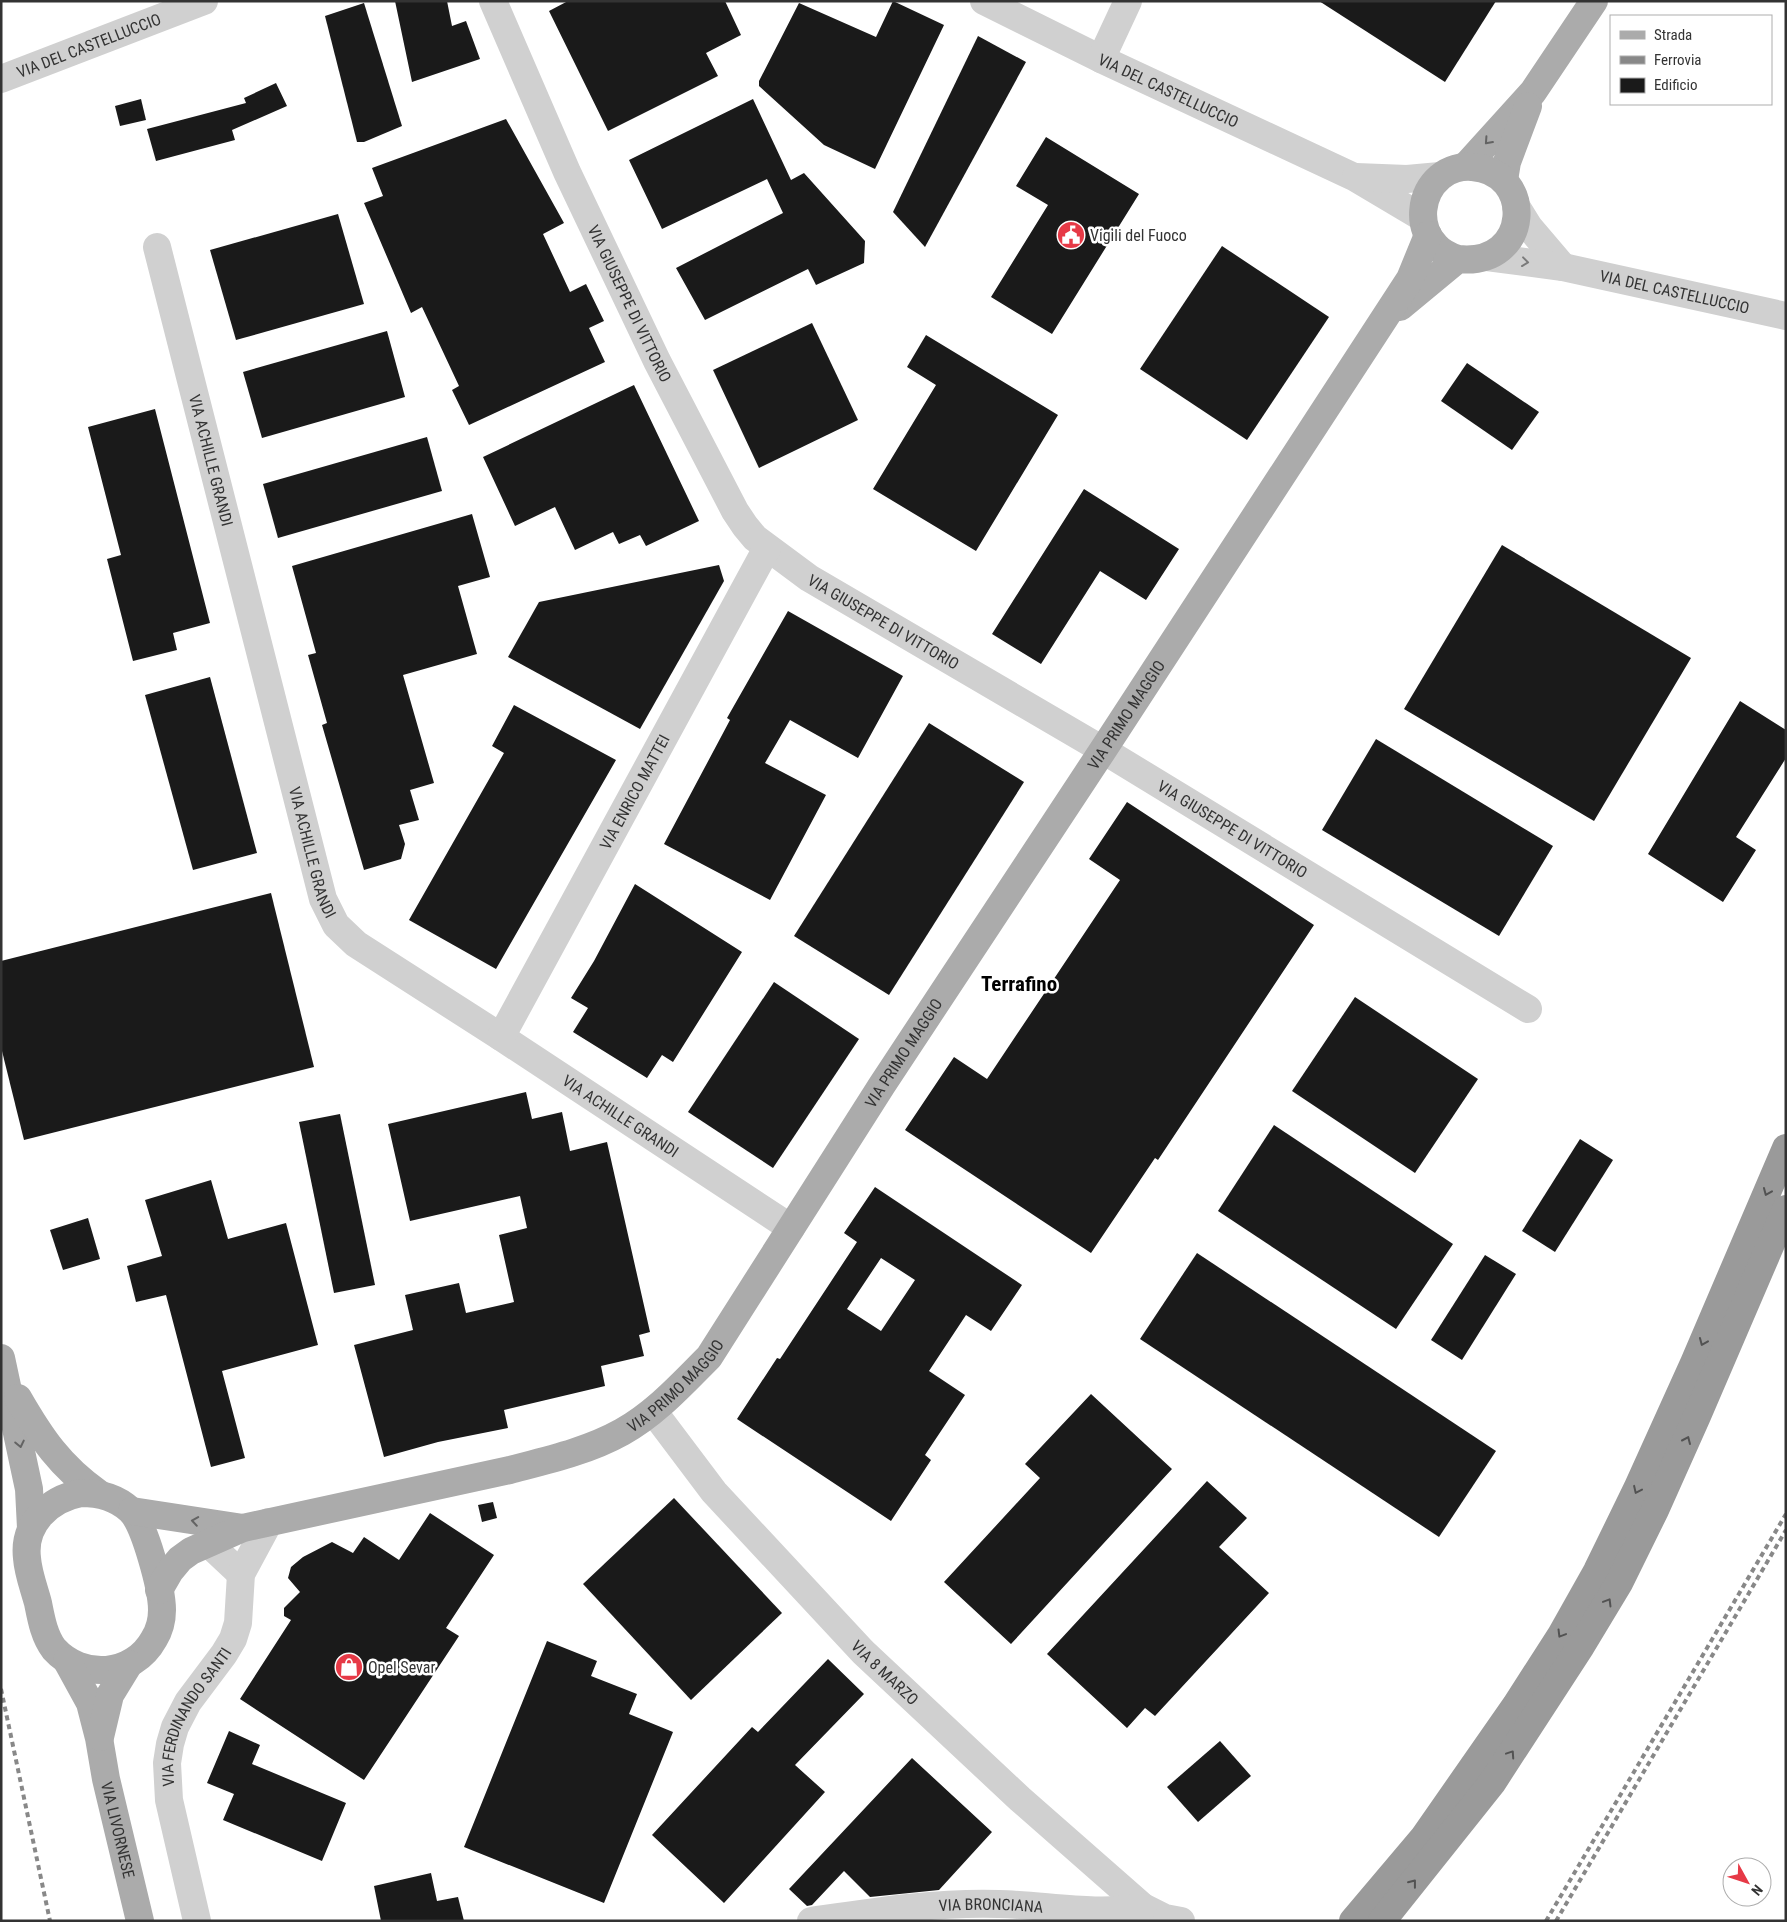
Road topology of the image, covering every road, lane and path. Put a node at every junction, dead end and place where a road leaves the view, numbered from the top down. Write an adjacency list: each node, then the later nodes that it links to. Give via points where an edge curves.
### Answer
1 (204, 1): 7 (street, VIA DEL CASTELLUCCIO)
2 (493, 1): 21 (street, VIA GIUSEPPE DI VITTORIO, via 567,172 658,361 735,511)
3 (984, 1): 6 (street, VIA DEL CASTELLUCCIO)
4 (1128, 1): 6 (street)
5 (1594, 1): 8 (main road)
6 (1101, 59): 11 (street, VIA DEL CASTELLUCCIO)
7 (1, 79)
8 (1533, 92): 9 (main road, one-way to 9); 12 (main road, via 1507,162)
9 (1466, 166): 10 (main road); 12 (main road, via 1480,167)
10 (1440, 176): 11 (street, via 1406,179); 14 (main road, VIA PRIMO MAGGIO, via 1424,203)
11 (1354, 177): 14 (street, VIA DEL CASTELLUCCIO)
12 (1504, 180): 13 (main road)
13 (1516, 206): 16 (main road, via 1516,222 1511,237); 18 (street, via 1529,227)
14 (1425, 227): 17 (main road, via 1436,246); 20 (main road, VIA PRIMO MAGGIO, via 1410,280)
15 (157, 247): 24 (street, VIA ACHILLE GRANDI, via 328,912 336,925 356,944)
16 (1487, 258): 17 (main road); 18 (street, VIA DEL CASTELLUCCIO, one-way to 18)
17 (1458, 259): 20 (main road, VIA PRIMO MAGGIO)
18 (1563, 266): 19 (street, VIA DEL CASTELLUCCIO)
19 (1786, 316)
20 (1379, 327): 22 (main road, VIA PRIMO MAGGIO)
21 (767, 548): 22 (street, VIA GIUSEPPE DI VITTORIO, via 808,578); 24 (street, VIA ENRICO MATTEI)
22 (1103, 750): 23 (street, VIA GIUSEPPE DI VITTORIO); 27 (main road, VIA PRIMO MAGGIO, via 882,1084)
23 (1528, 1009)
24 (501, 1037): 27 (street, VIA ACHILLE GRANDI)
25 (1786, 1148): 46 (highway, one-way to 46, via 1690,1372 1597,1571 1516,1705 1430,1829)
26 (1786, 1210): 47 (highway, one-way to 26, via 1492,1783 1619,1583 1698,1416)
27 (791, 1228): 29 (main road, VIA PRIMO MAGGIO, via 709,1357)
28 (4, 1368): 30 (main road, VIA LIVORNESE, via 52,1451); 33 (main road, VIA LIVORNESE, one-way to 33, via 29,1489)
29 (653, 1411): 32 (main road, VIA PRIMO MAGGIO, via 623,1432 551,1460); 41 (street, VIA 8 MARZO, via 714,1492 863,1652 1020,1799)
30 (98, 1493): 31 (main road, VIA LIVORNESE, via 114,1498); 33 (main road, VIA LIVORNESE, via 81,1492 59,1499 39,1516)
31 (132, 1511): 34 (main road, VIA PRIMO MAGGIO, one-way to 31); 37 (main road, VIA LIVORNESE, via 143,1532)
32 (269, 1522): 34 (main road, VIA PRIMO MAGGIO); 36 (street)
33 (31, 1528): 38 (main road, VIA LIVORNESE, via 27,1558 46,1635)
34 (243, 1528): 35 (main road, VIA PRIMO MAGGIO)
35 (209, 1544): 36 (street); 37 (main road, VIA PRIMO MAGGIO, via 180,1559)
36 (241, 1574): 43 (street, VIA FERDINANDO SANTI, via 238,1624 233,1639 188,1702 170,1744 167,1763 169,1800)
37 (159, 1590): 39 (main road, VIA LIVORNESE, via 160,1625 144,1653)
38 (67, 1661): 39 (main road, VIA LIVORNESE, via 99,1671); 40 (main road, VIA LIVORNESE, via 90,1703)
39 (129, 1664): 40 (main road, VIA LIVORNESE, via 110,1695)
40 (99, 1738): 42 (main road, VIA LIVORNESE)
41 (1143, 1907): 44 (street, VIA BRONCIANA, via 1112,1912 957,1904); 45 (street, VIA 8 MARZO, via 1165,1918)
42 (140, 1921)
43 (197, 1921)
44 (811, 1921)
45 (1181, 1921)
46 (1352, 1921)
47 (1382, 1921)

